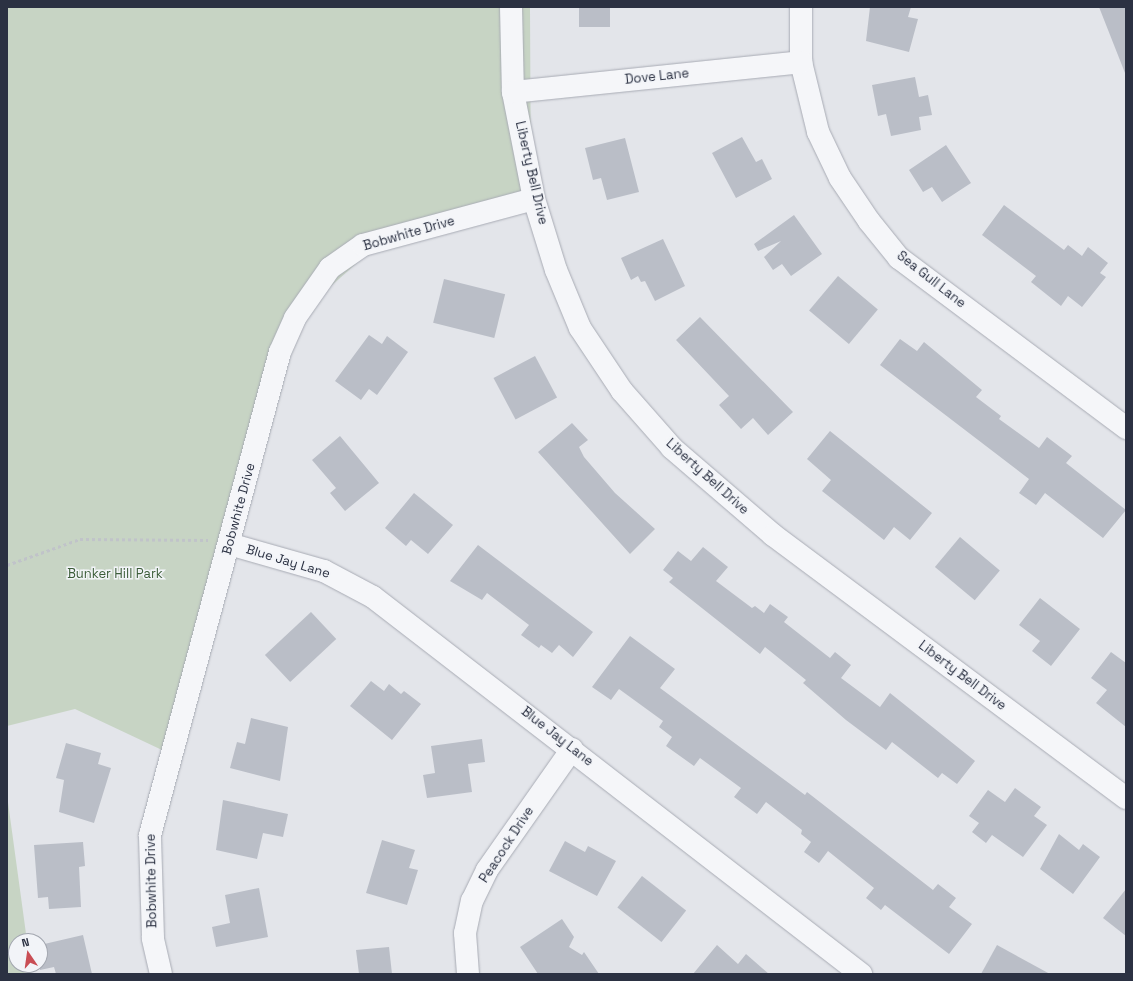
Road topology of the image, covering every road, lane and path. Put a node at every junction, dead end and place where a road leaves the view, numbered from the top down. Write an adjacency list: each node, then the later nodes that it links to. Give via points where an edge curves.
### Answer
1 (511, 7): 4 (street, Liberty Bell Drive)
2 (800, 7): 3 (street, Sea Gull Lane)
3 (801, 62): 4 (street, Dove Lane); 6 (street, Sea Gull Lane, via 818,132 840,178 899,258)
4 (513, 92): 5 (street, Liberty Bell Drive)
5 (534, 199): 7 (street, Bobwhite Drive, via 363,245 330,268 295,318 280,352); 10 (street, Liberty Bell Drive, via 556,270 580,328 622,391 672,448 773,535)
6 (1126, 428)
7 (229, 544): 8 (path, via 202,539 80,539); 9 (street, Blue Jay Lane, via 324,571 373,597); 11 (street, Bobwhite Drive, via 150,835 153,938)
8 (7, 565)
9 (572, 748): 12 (street, Peacock Drive, via 487,870 472,901 465,933); 13 (street, Blue Jay Lane)
10 (1126, 798)
11 (161, 974)
12 (468, 974)
13 (861, 974)

